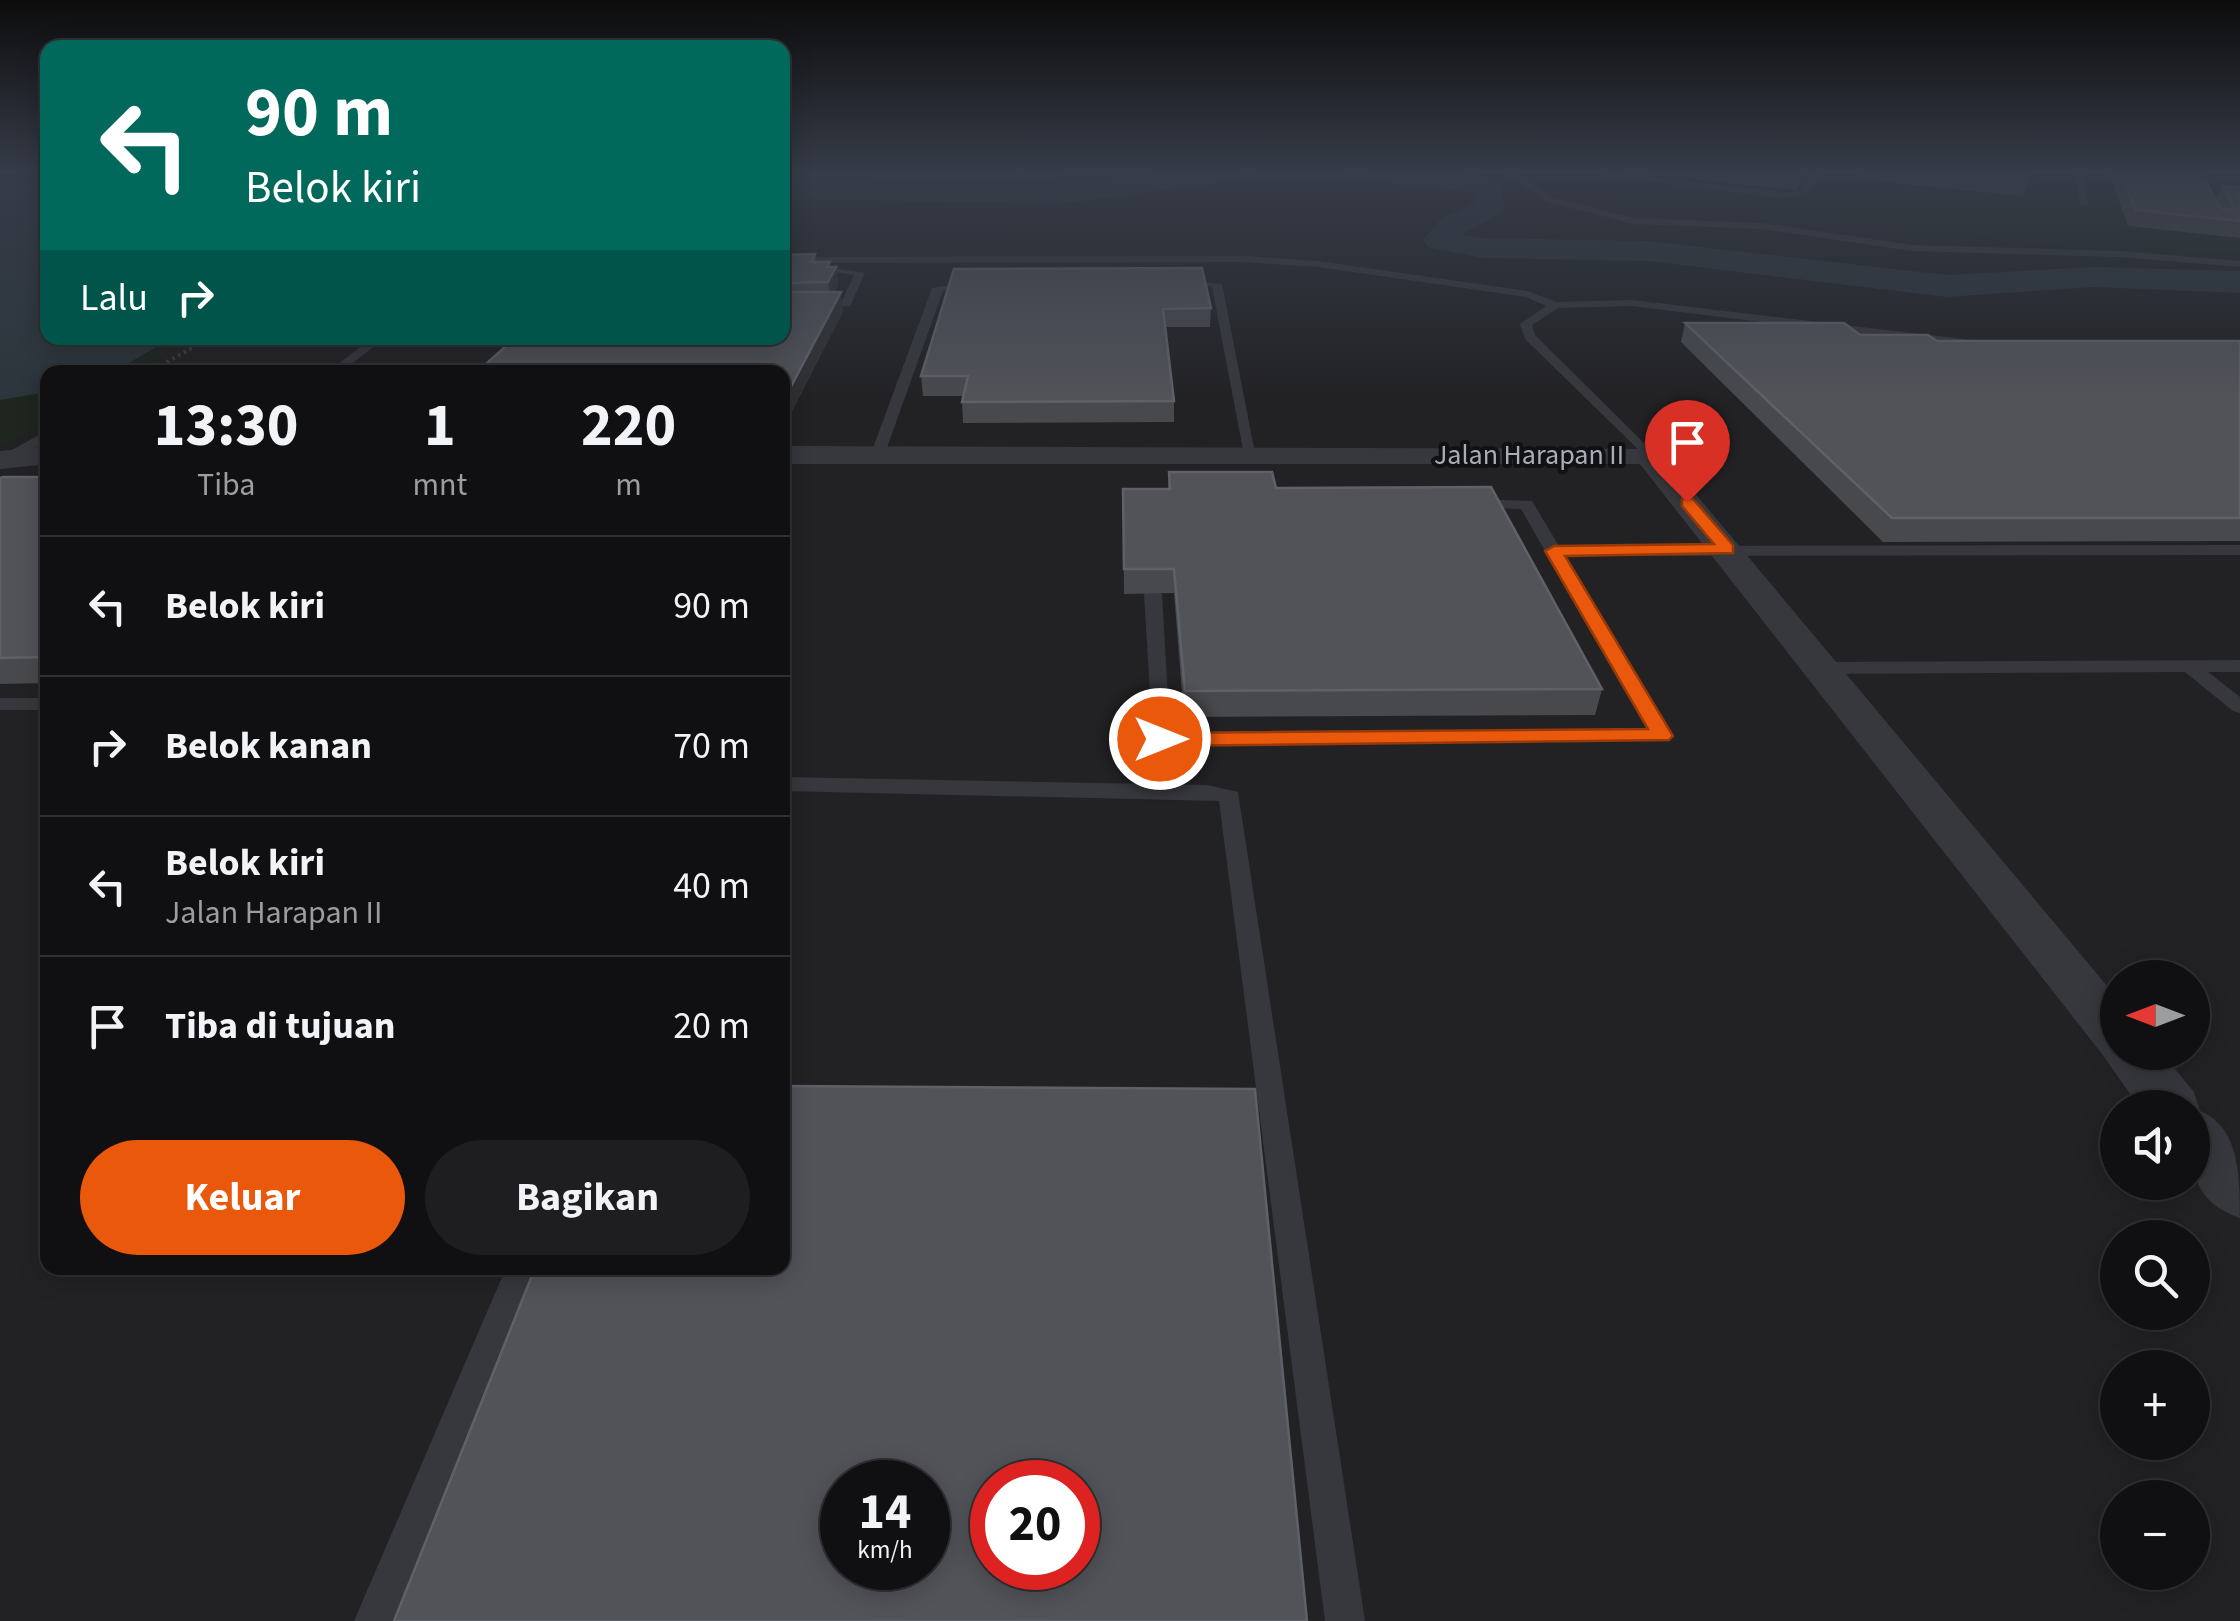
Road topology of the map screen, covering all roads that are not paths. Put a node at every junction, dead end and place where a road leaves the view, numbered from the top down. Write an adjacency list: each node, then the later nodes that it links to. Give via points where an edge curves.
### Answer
1 (1934, 249): 3 (lane)
2 (790, 260): 7 (lane, via 1262,260 1488,287)
3 (2240, 264)
4 (790, 269): 8 (lane, via 860,274 846,304)
5 (994, 282): 17 (lane, via 938,288)
6 (1165, 282): 14 (lane, via 1218,284)
7 (1555, 305): 10 (lane, via 1632,304); 15 (lane, via 1526,324 1530,336)
8 (790, 308)
9 (370, 345): 11 (lane)
10 (1988, 345)
11 (343, 365)
12 (40, 439): 18 (lane)
13 (790, 455): 17 (street, Jalan Harapan II)
14 (1251, 455): 15 (street, Jalan Harapan II); 17 (street, Jalan Harapan II)
15 (1648, 455): 20 (street, Jalan Harapan II)
16 (40, 456): 18 (street)
17 (877, 456)
18 (3, 460)
19 (1448, 504): 22 (lane, via 1526,504)
20 (1727, 549): 21 (lane); 22 (lane); 26 (street, Jalan Harapan II)
21 (2240, 550)
22 (1554, 551): 23 (lane, via 1662,736 1160,739)
23 (1153, 594)
24 (2189, 666): 25 (lane); 26 (lane); 29 (lane)
25 (2240, 666)
26 (1822, 668): 31 (street, Jalan Harapan II)
27 (0, 704): 28 (lane)
28 (40, 704)
29 (2240, 707)
30 (790, 784): 38 (lane, via 1230,796)
31 (2100, 1016)
32 (2143, 1070): 33 (street)
33 (2159, 1090)
34 (2210, 1154): 35 (street)
35 (2240, 1192)
36 (519, 1275): 37 (lane)
37 (374, 1621)
38 (1345, 1621)

